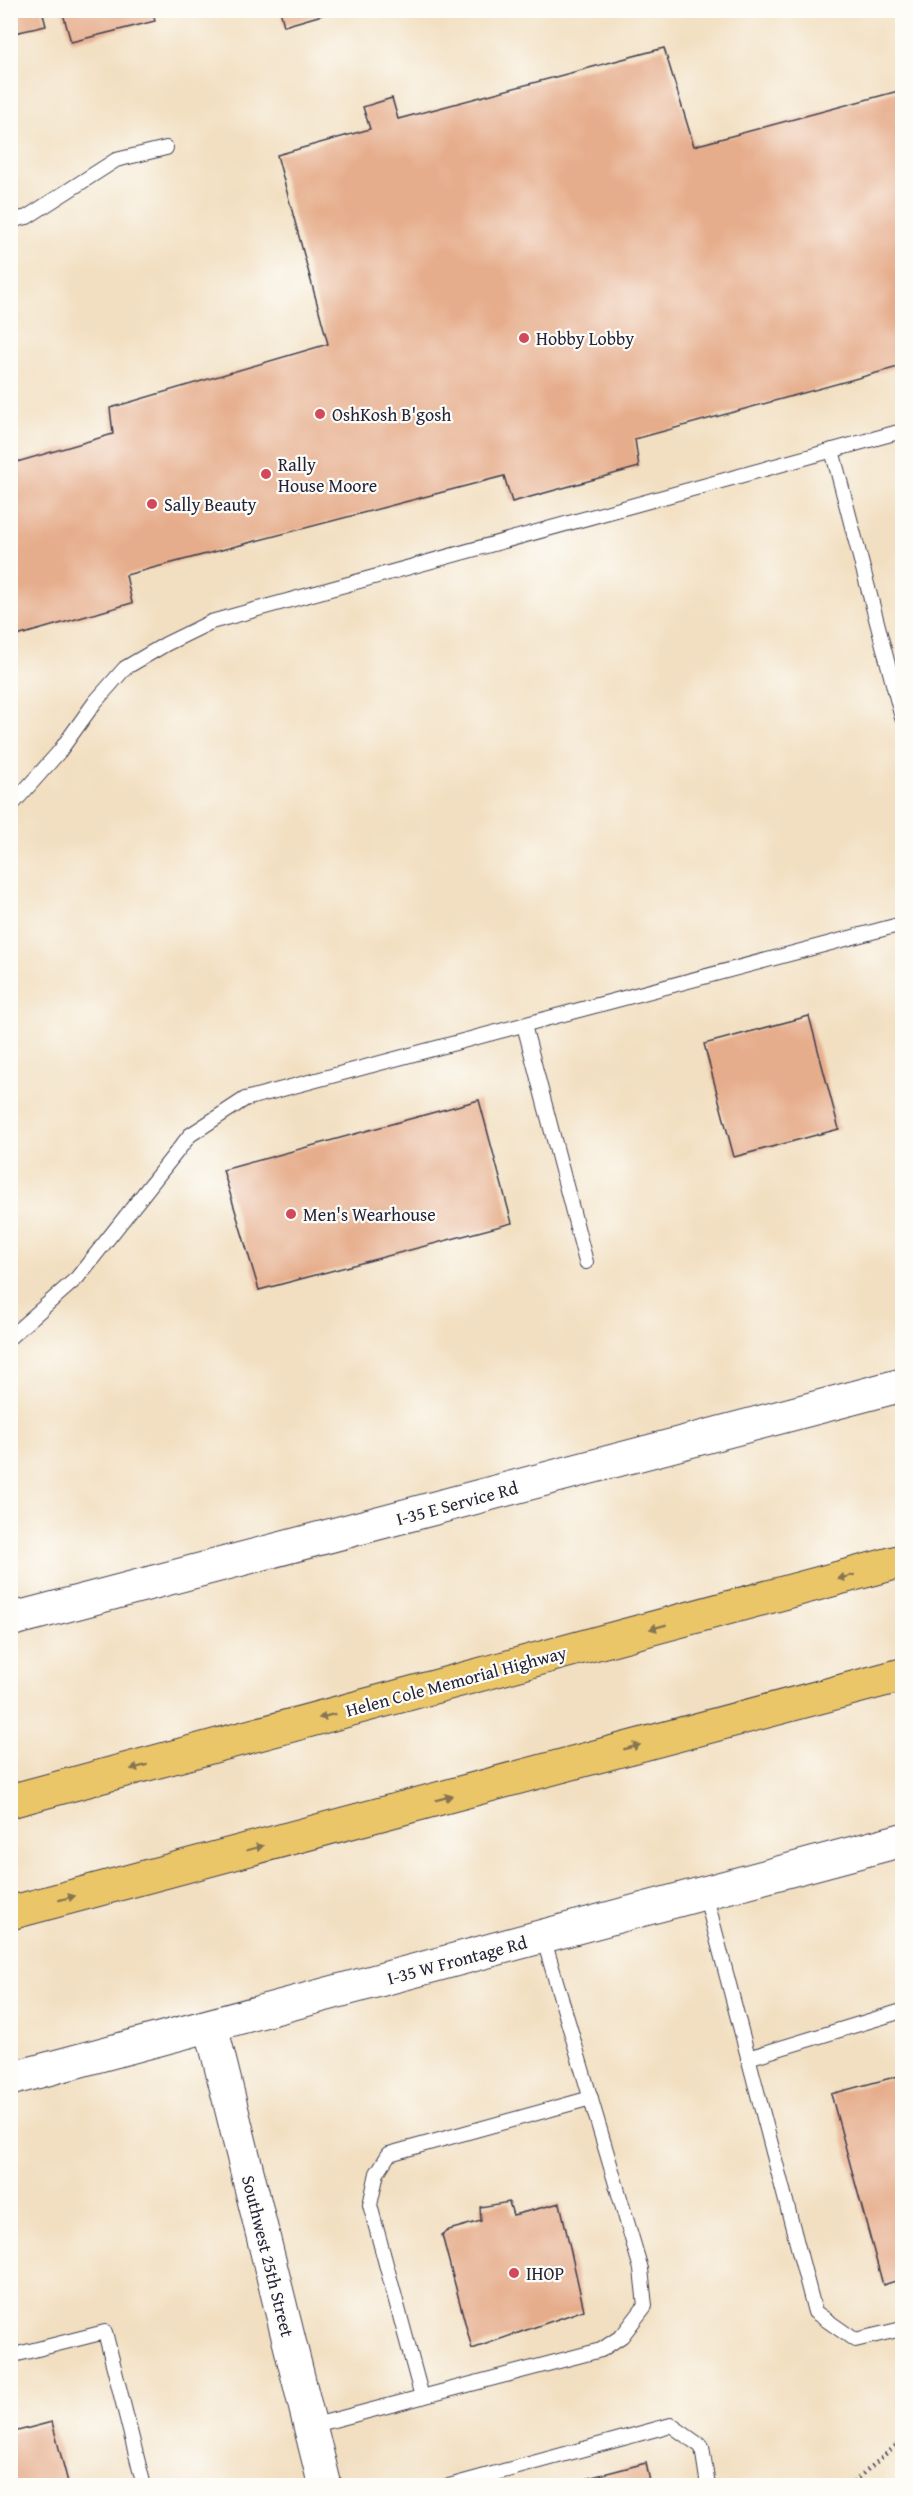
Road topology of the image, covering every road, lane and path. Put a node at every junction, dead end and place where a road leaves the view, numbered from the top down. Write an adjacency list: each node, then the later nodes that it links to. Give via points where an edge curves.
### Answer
1 (166, 148): 2 (lane, via 116,160 27,217)
2 (10, 221)
3 (903, 430): 4 (lane)
4 (832, 450): 5 (lane); 6 (lane, via 211,622 125,668)
5 (903, 718)
6 (10, 807)
7 (903, 924): 8 (lane)
8 (524, 1024): 9 (lane); 10 (lane, via 245,1099 190,1136 77,1278)
9 (586, 1262)
10 (10, 1337)
11 (903, 1384): 13 (street, I-35 E Service Rd)
12 (903, 1561): 15 (highway, Helen Cole Memorial Highway, one-way to 15)
13 (10, 1620)
14 (903, 1675): 18 (highway, one-way to 14)
15 (10, 1801)
16 (903, 1840): 17 (street, I-35 W Frontage Rd)
17 (705, 1893): 19 (street, I-35 W Frontage Rd); 22 (lane)
18 (10, 1913)
19 (543, 1937): 21 (street, I-35 W Frontage Rd); 24 (lane)
20 (903, 2011): 22 (lane)
21 (211, 2026): 23 (street, I-35 W Frontage Rd); 28 (street, Southwest 25th Street)
22 (748, 2058): 25 (lane, via 815,2312 855,2340)
23 (10, 2079)
24 (591, 2098): 27 (lane, via 641,2269 645,2306 622,2337 601,2350); 27 (lane, via 389,2154 377,2173 370,2205)
25 (903, 2329)
26 (10, 2356): 30 (lane, via 105,2332)
27 (422, 2397): 28 (lane)
28 (311, 2426): 31 (street, Southwest 25th Street)
29 (903, 2440): 34 (path)
30 (144, 2486)
31 (325, 2486)
32 (449, 2486): 33 (lane, via 671,2425 702,2447)
33 (708, 2486)
34 (849, 2486)

